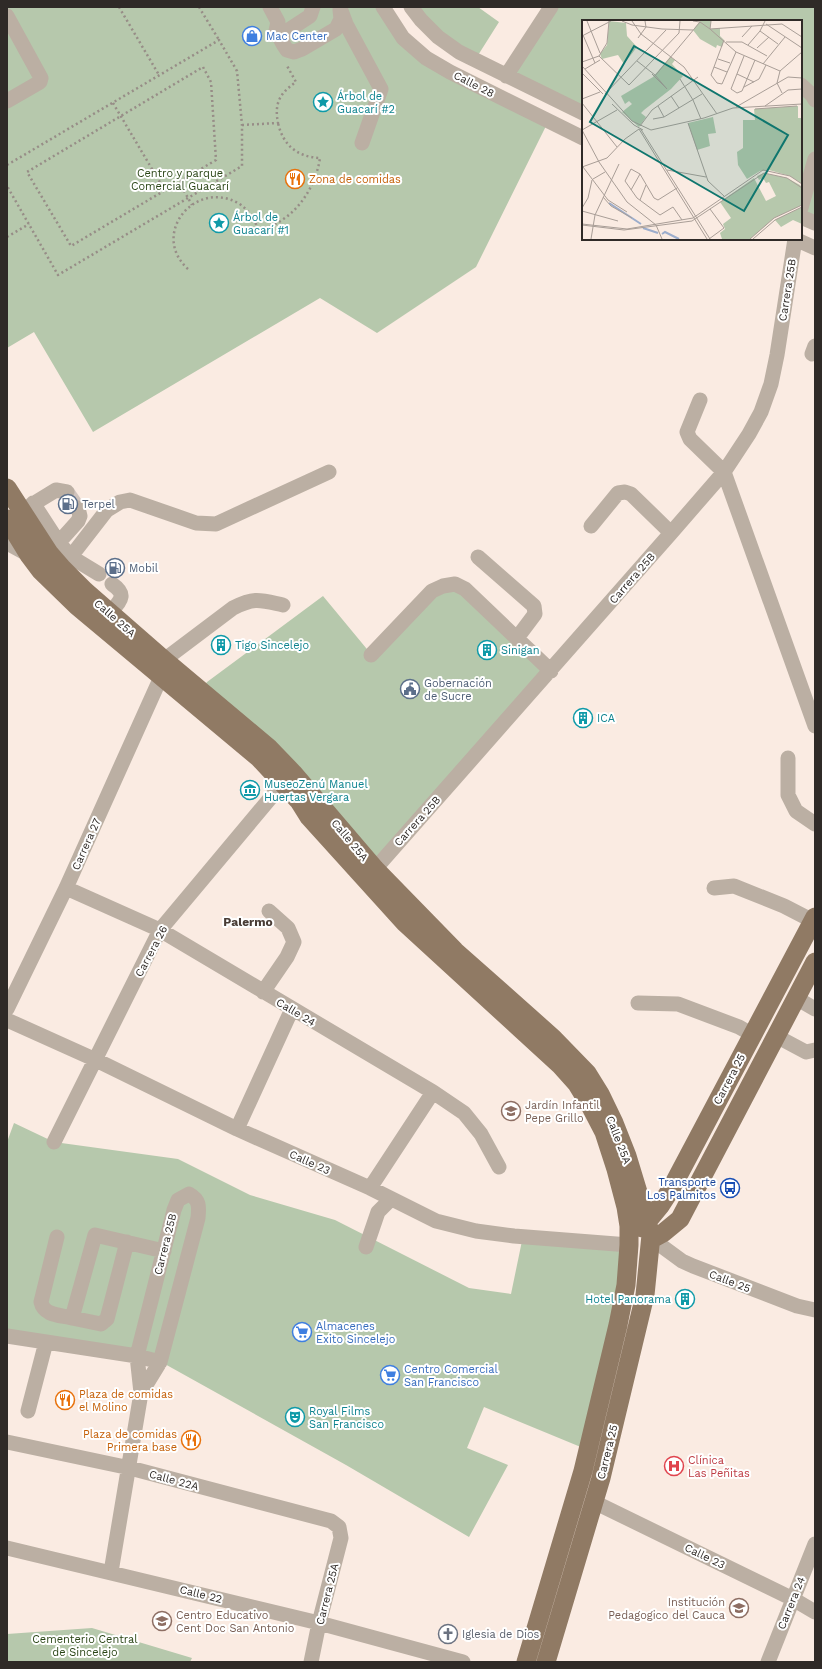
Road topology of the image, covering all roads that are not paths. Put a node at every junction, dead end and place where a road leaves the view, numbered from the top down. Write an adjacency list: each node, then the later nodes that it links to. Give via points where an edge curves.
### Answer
1 (270, 7): 8 (street, via 278,22 276,31)
2 (313, 7): 8 (street, via 310,16 284,32)
3 (383, 7): 14 (street, Calle 28, via 403,38 426,58)
4 (411, 7): 9 (street, Calle 28, via 448,45)
5 (551, 7): 9 (street)
6 (340, 8): 8 (street, via 340,22 332,32 298,51); 15 (street, via 381,89)
7 (7, 16): 12 (street, via 41,78 40,82)
8 (282, 51)
9 (506, 76): 13 (street, Calle 28)
10 (802, 86): 11 (street)
11 (815, 100)
12 (7, 101)
13 (582, 113)
14 (582, 138)
15 (362, 143)
16 (815, 159): 17 (street)
17 (802, 204)
18 (802, 217): 19 (street)
19 (815, 223)
20 (795, 240): 25 (street, Carrera 25B, via 771,384 761,412)
21 (797, 240): 22 (street)
22 (815, 248)
23 (700, 400): 25 (street, via 688,432 690,439)
24 (328, 472): 36 (street, via 216,524 196,523 130,500 120,502 107,510)
25 (724, 472): 31 (street, Carrera 25B); 45 (street)
26 (7, 488): 29 (main road, Calle 25A)
27 (67, 492): 29 (street, via 56,490)
28 (78, 508): 33 (street, via 78,522)
29 (20, 511): 33 (main road, Calle 25A); 34 (main road, Calle 25A)
30 (591, 526): 31 (street, via 618,493 625,492 631,494)
31 (671, 533): 44 (street, Carrera 25B)
32 (7, 543): 34 (street)
33 (54, 548): 36 (main road, Calle 25A)
34 (29, 555): 43 (main road, Calle 25A, via 77,606)
35 (478, 557): 41 (street, via 534,606 535,614)
36 (66, 562): 37 (street); 40 (main road, Calle 25A)
37 (99, 574)
38 (112, 584): 40 (street, via 122,593 121,599)
39 (283, 605): 43 (street, via 255,599 244,602 233,608)
40 (110, 613): 43 (main road, Calle 25A)
41 (517, 638): 42 (street, via 465,589 455,584 432,591); 44 (street)
42 (370, 654)
43 (163, 668): 47 (main road, Calle 25A); 50 (main road, Calle 25A, via 269,748); 51 (street, Carrera 27)
44 (551, 671): 50 (street, Carrera 25B)
45 (815, 726)
46 (788, 758): 49 (street, via 788,795 796,811)
47 (283, 783): 48 (main road, Calle 25A); 55 (street, Carrera 26)
48 (299, 800): 50 (main road, via 366,870 372,872); 74 (main road, Calle 25A, via 309,817 404,922 560,1065 577,1084 604,1132)
49 (815, 824)
50 (375, 869): 75 (main road, Calle 25A, via 455,951 553,1038 587,1073 614,1123)
51 (66, 888): 55 (street, Calle 24); 60 (street, Carrera 27)
52 (714, 888): 54 (street, via 734,886)
53 (268, 912): 57 (street, via 288,928 294,942 288,958)
54 (814, 919): 64 (main road, Carrera 25)
55 (160, 930): 57 (street, Calle 24); 67 (street, Carrera 26)
56 (814, 965): 58 (main road, Carrera 25)
57 (263, 992): 62 (street, Calle 24)
58 (796, 998): 61 (street); 65 (main road, Carrera 25)
59 (638, 1002): 64 (street, via 678,1004 739,1027)
60 (7, 1009)
61 (815, 1009)
62 (292, 1010): 68 (street, Calle 24); 69 (street)
63 (7, 1020): 67 (street, Calle 23)
64 (752, 1035): 75 (main road, Carrera 25, via 671,1189)
65 (776, 1036): 66 (street, via 806,1052); 75 (main road, Carrera 25, via 680,1219 663,1233)
66 (815, 1050)
67 (96, 1060): 69 (street, Calle 23); 70 (street, Carrera 26)
68 (433, 1092): 71 (street, Calle 24, via 464,1113 481,1134); 72 (street)
69 (237, 1129): 72 (street, Calle 23)
70 (54, 1142)
71 (499, 1167)
72 (370, 1188): 73 (street, Calle 23)
73 (391, 1199): 78 (street, Calle 23, via 436,1221 476,1231); 79 (street, via 378,1212)
74 (626, 1207): 75 (main road); 78 (main road, Calle 25A)
75 (647, 1229): 78 (main road); 81 (street, Calle 25, via 682,1261 797,1306); 91 (main road, Carrera 25, via 645,1295)
76 (57, 1237): 82 (street, via 42,1308 47,1312)
77 (127, 1242): 80 (street); 82 (street, via 107,1319 101,1324); 82 (street, via 95,1235)
78 (629, 1245): 101 (main road, Carrera 25, via 626,1284 583,1471)
79 (366, 1247)
80 (164, 1251): 85 (street, Carrera 25B); 86 (street, Carrera 25B, via 176,1204 189,1194 196,1198 199,1206 198,1218)
81 (815, 1310)
82 (72, 1318)
83 (7, 1336): 84 (street)
84 (46, 1342): 85 (street); 88 (street)
85 (137, 1356): 86 (street); 87 (street, Carrera 25B)
86 (160, 1362): 87 (street, Carrera 25B)
87 (141, 1393): 90 (street, Carrera 25B)
88 (28, 1411)
89 (7, 1442): 90 (street, Calle 22A)
90 (130, 1468): 92 (street, Calle 22A, via 331,1521); 95 (street, Carrera 25B)
91 (594, 1502): 96 (street, Calle 23); 102 (main road, Carrera 25)
92 (339, 1527): 98 (street, Carrera 25A, via 341,1538)
93 (815, 1544): 96 (street, Carrera 24)
94 (7, 1548): 95 (street, Calle 22)
95 (111, 1572): 98 (street, Calle 22)
96 (793, 1598): 97 (street, Calle 23); 103 (street, Carrera 24)
97 (815, 1612)
98 (319, 1623): 99 (street, Carrera 25A); 100 (street, Calle 22)
99 (312, 1662)
100 (463, 1662)
101 (526, 1662)
102 (546, 1662)
103 (768, 1662)

